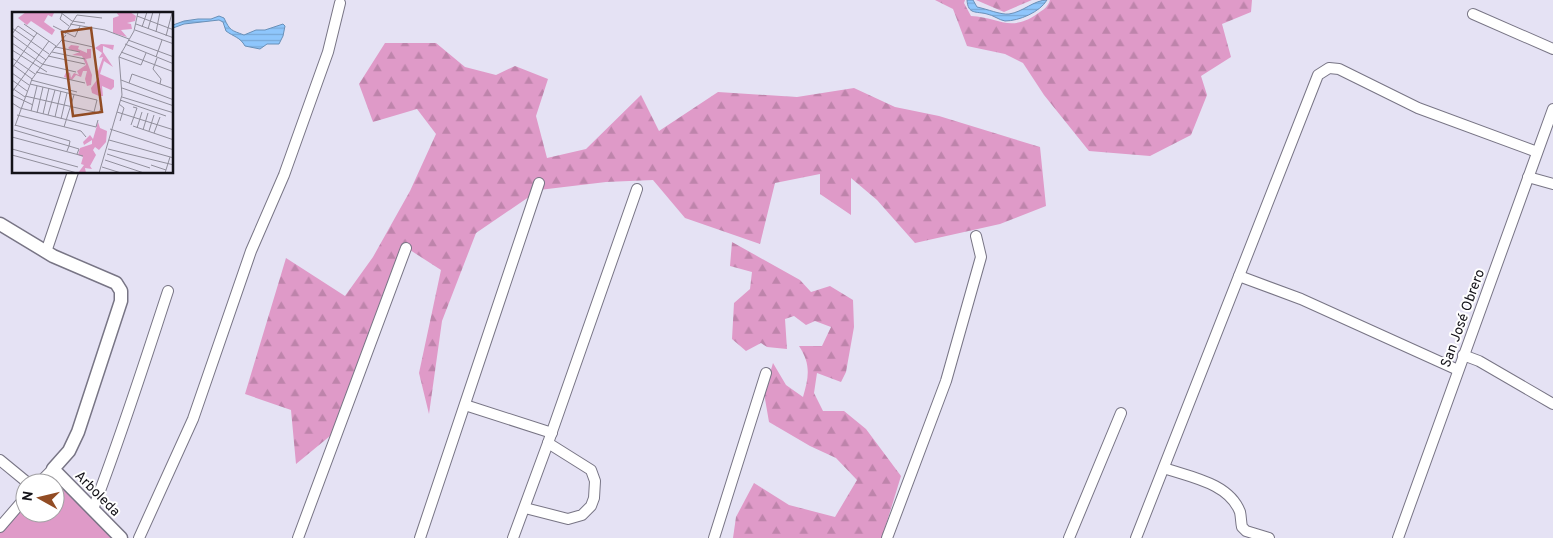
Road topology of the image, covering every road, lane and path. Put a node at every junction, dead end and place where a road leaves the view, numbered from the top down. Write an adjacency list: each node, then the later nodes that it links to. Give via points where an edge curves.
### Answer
1 (340, 3): 35 (street, via 328,52 284,175 251,251 193,419)
2 (1473, 14): 3 (street)
3 (1553, 49)
4 (1553, 109): 5 (street, San José Obrero)
5 (1537, 152): 7 (street, San José Obrero); 15 (street, via 1418,108 1339,69 1329,68 1318,75)
6 (72, 174): 14 (street)
7 (1528, 177): 9 (street); 17 (street, San José Obrero)
8 (539, 183): 21 (street)
9 (1553, 184)
10 (637, 189): 23 (street)
11 (0, 224): 14 (street)
12 (976, 236): 40 (street, via 981,257 946,381)
13 (406, 248): 36 (street)
14 (46, 252): 27 (street, via 116,283 122,291 78,432 69,451)
15 (1239, 276): 18 (street, via 1301,299); 26 (street)
16 (168, 291): 31 (street, via 134,398)
17 (1464, 354): 18 (street, San José Obrero); 20 (street)
18 (1458, 370): 44 (street, San José Obrero)
19 (766, 373): 39 (street)
20 (1553, 404)
21 (465, 405): 23 (street); 37 (street)
22 (1121, 413): 41 (street)
23 (552, 433): 24 (street)
24 (548, 443): 30 (street); 30 (street, via 591,470 595,481 594,498 582,514 568,519)
25 (0, 460): 28 (street)
26 (1164, 468): 42 (street); 43 (street, via 1216,486 1228,494 1240,512 1242,527 1246,531)
27 (53, 469): 29 (street); 31 (street, Arboleda)
28 (16, 473)
29 (49, 473)
30 (525, 508): 38 (street)
31 (92, 509): 34 (street, Arboleda)
32 (15, 510): 33 (street)
33 (0, 527)
34 (121, 538)
35 (140, 538)
36 (298, 538)
37 (420, 538)
38 (513, 538)
39 (714, 538)
40 (887, 538)
41 (1069, 538)
42 (1136, 538)
43 (1270, 538)
44 (1398, 538)

